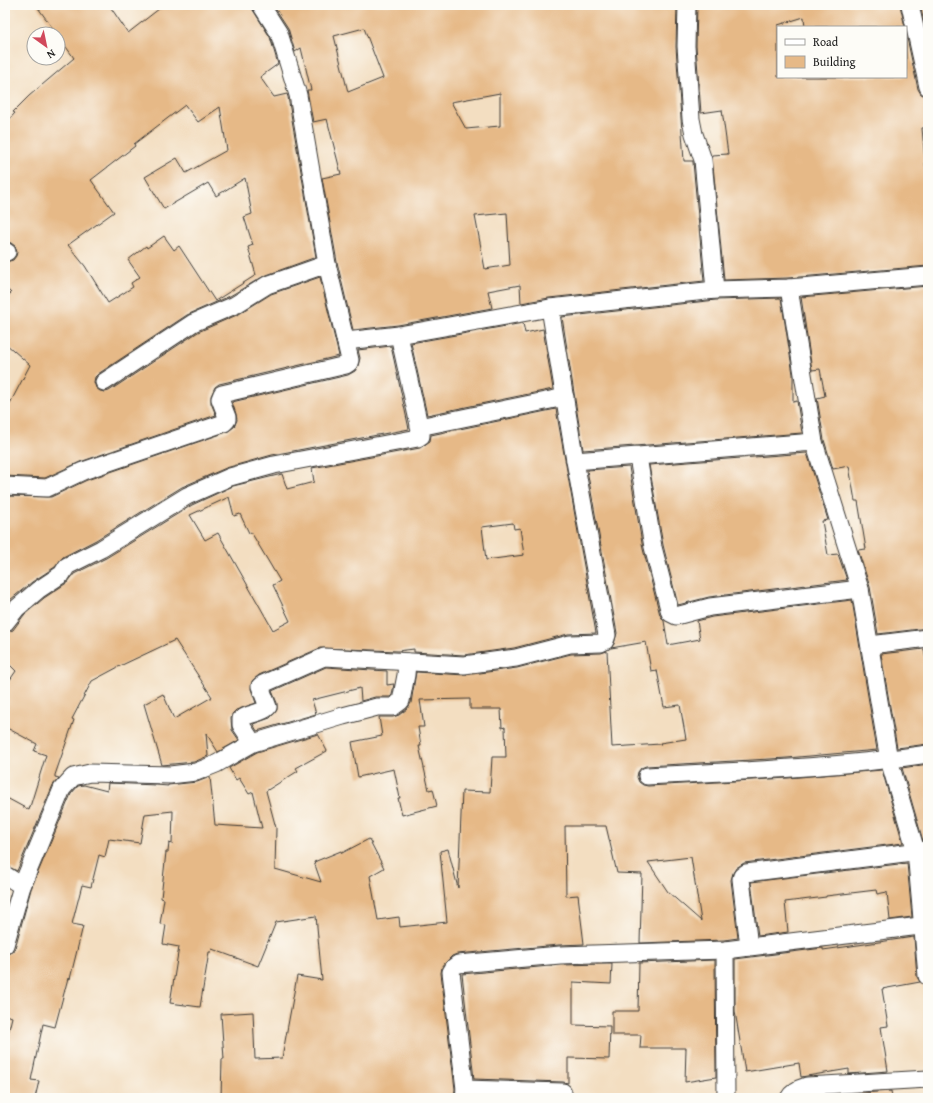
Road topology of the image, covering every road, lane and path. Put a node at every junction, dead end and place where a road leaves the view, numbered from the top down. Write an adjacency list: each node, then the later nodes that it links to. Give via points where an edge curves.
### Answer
1 (261, 5): 5 (street, via 279,33 298,95)
2 (687, 5): 8 (street, via 686,46 692,120 703,160)
3 (910, 5): 4 (street)
4 (928, 87)
5 (327, 264): 11 (street); 12 (street, via 267,285 235,306 193,323)
6 (928, 276): 7 (street)
7 (789, 288): 8 (street); 15 (street)
8 (714, 290): 9 (street)
9 (550, 308): 10 (street); 13 (street)
10 (399, 335): 11 (street); 14 (street)
11 (346, 341): 18 (street, via 350,360 346,365 222,394 220,399 227,417 224,423 83,471 47,488)
12 (104, 382)
13 (565, 397): 14 (street); 17 (street)
14 (419, 427): 20 (street, via 421,434 418,438 274,465 230,477 187,496 101,549 67,566 62,574 17,608)
15 (814, 442): 16 (street); 19 (street)
16 (638, 457): 17 (street); 19 (street, via 653,547 670,613 676,616 710,608)
17 (575, 460): 23 (street, via 607,635 605,641 570,644 516,658 464,665)
18 (5, 486)
19 (860, 589): 22 (street)
20 (5, 623)
21 (928, 638): 22 (street)
22 (870, 646): 26 (street)
23 (407, 662): 24 (street, via 401,701 393,707 377,707); 24 (street, via 324,657 263,684 260,686 261,691 268,707 241,720 241,725)
24 (253, 744): 30 (street, via 196,772 170,775 90,773 73,777 62,789)
25 (928, 754): 26 (street)
26 (889, 760): 27 (street); 28 (street)
27 (646, 776)
28 (922, 851): 31 (street); 33 (street, via 742,876)
29 (5, 874): 30 (street)
30 (22, 886): 32 (street)
31 (925, 926): 33 (street); 35 (street)
32 (5, 945)
33 (749, 947): 34 (street)
34 (725, 950): 38 (street, via 560,955 458,964 451,972); 39 (street)
35 (927, 976)
36 (928, 1079): 40 (street, via 808,1086 800,1088)
37 (563, 1092): 38 (street)
38 (465, 1094)
39 (726, 1098)
40 (789, 1098)

